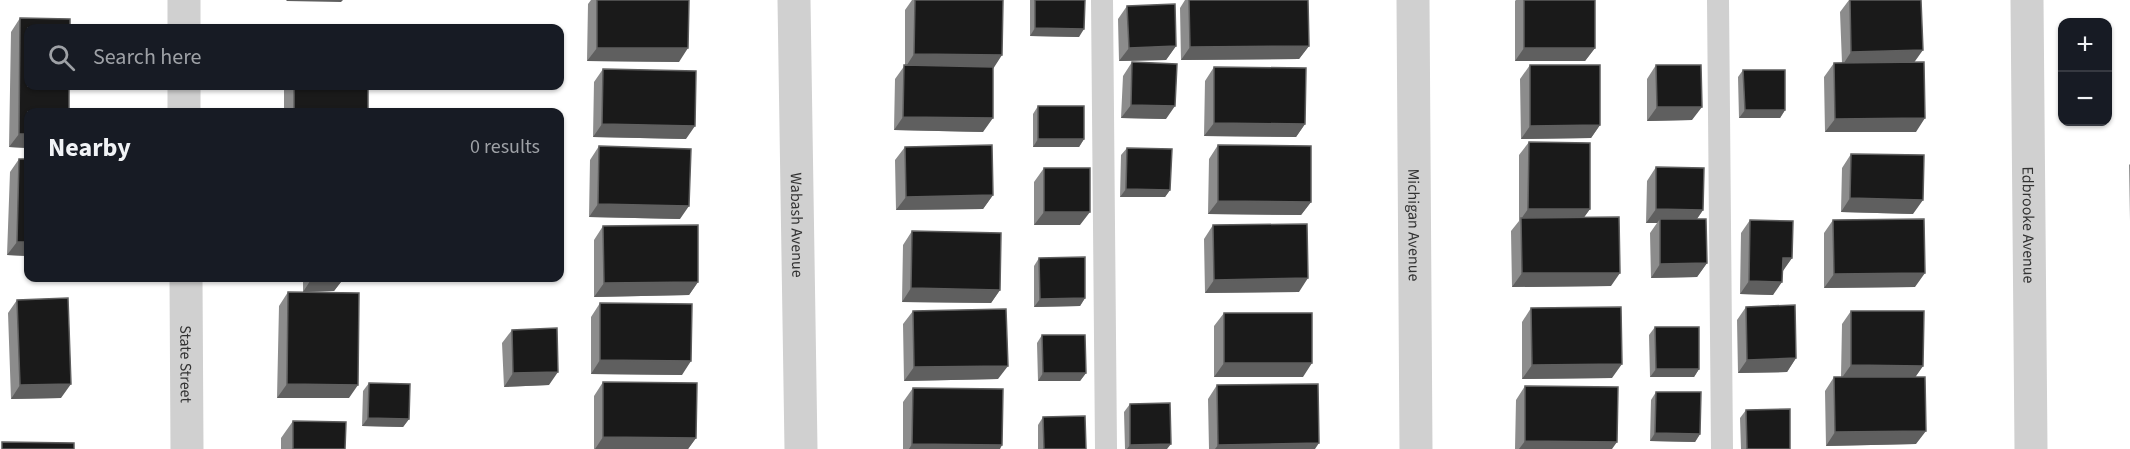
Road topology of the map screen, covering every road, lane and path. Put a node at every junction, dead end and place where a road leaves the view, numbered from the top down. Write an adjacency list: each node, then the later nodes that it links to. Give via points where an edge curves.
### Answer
1 (184, 0): 7 (street)
2 (794, 0): 12 (street, Wabash Avenue)
3 (1102, 0): 13 (lane)
4 (1413, 0): 14 (street, Michigan Avenue)
5 (1718, 0): 15 (lane)
6 (2027, 0): 16 (street, Edbrooke Avenue)
7 (184, 24)
8 (184, 90): 9 (street)
9 (184, 108)
10 (186, 282): 11 (street, State Street)
11 (187, 449)
12 (801, 449)
13 (1106, 449)
14 (1416, 449)
15 (1722, 449)
16 (2031, 449)

